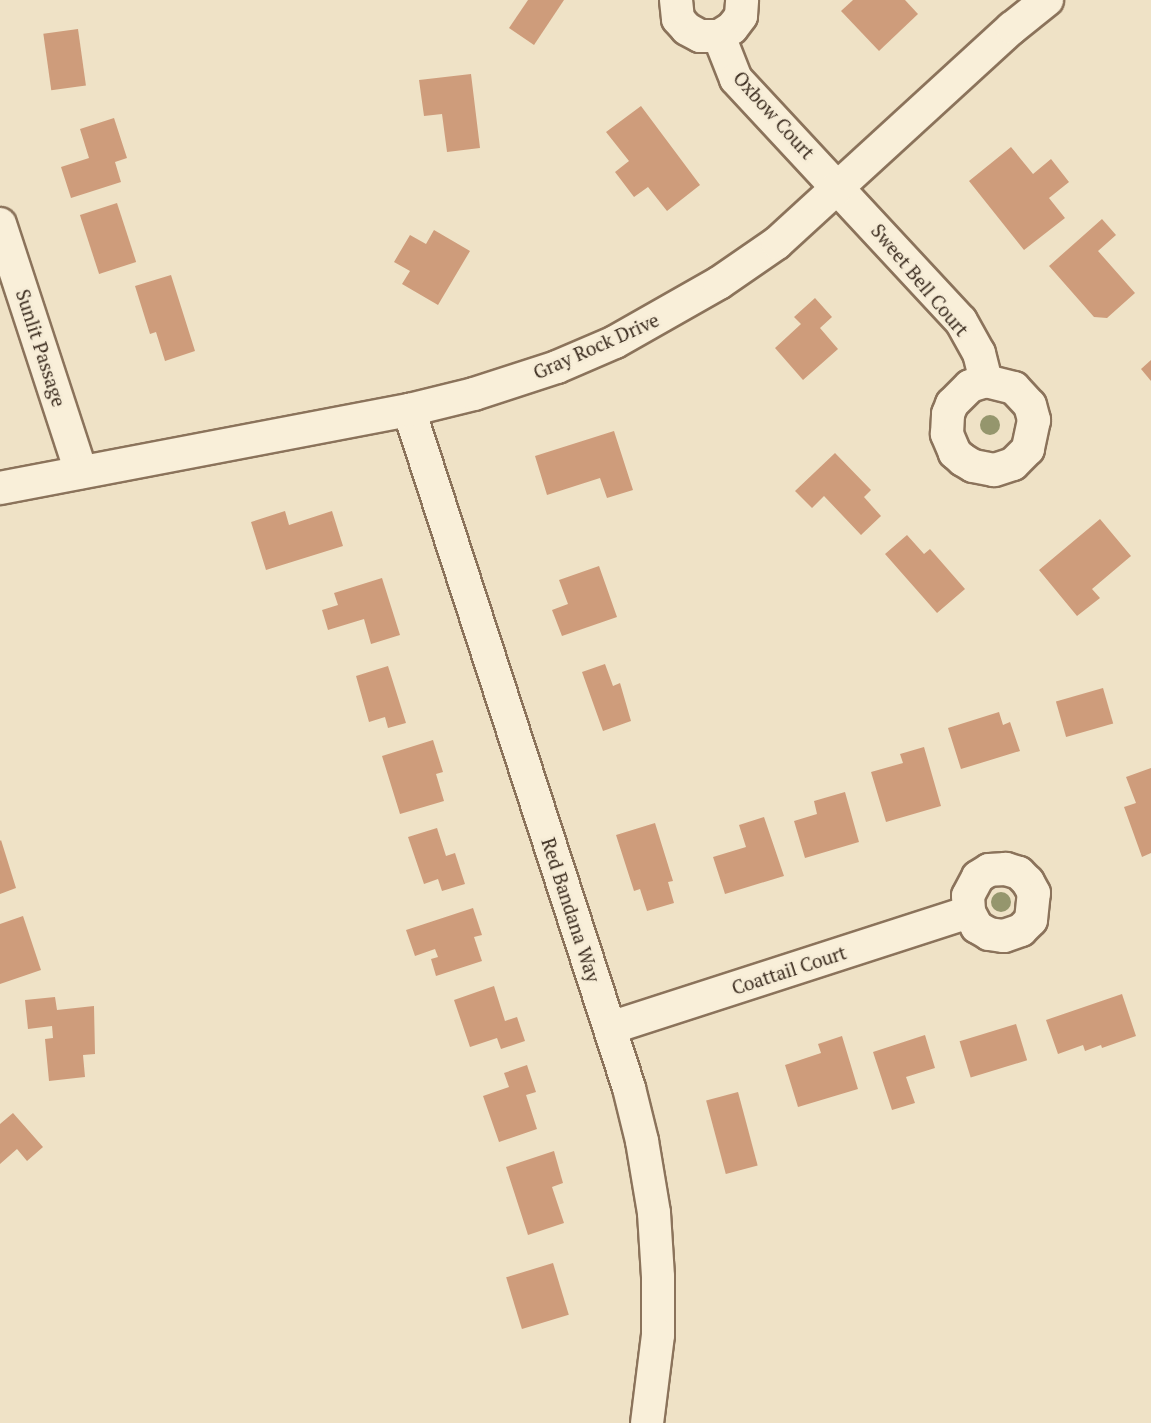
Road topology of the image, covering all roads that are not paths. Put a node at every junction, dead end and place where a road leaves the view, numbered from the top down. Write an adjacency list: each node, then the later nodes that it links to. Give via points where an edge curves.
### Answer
1 (676, 0): 4 (street, via 678,19 687,29 700,36)
2 (742, 0): 4 (street, via 741,16)
3 (1047, 0): 5 (street, Gray Rock Drive)
4 (719, 36): 5 (street, Oxbow Court, via 736,79)
5 (840, 188): 7 (street, Sweet Bell Court, via 961,321 979,353); 8 (street, Gray Rock Drive, via 777,243 719,283 615,342 545,371)
6 (0, 224): 9 (street, Sunlit Passage)
7 (986, 382)
8 (409, 410): 9 (street, Gray Rock Drive); 12 (street, Red Bandana Way)
9 (81, 472): 10 (street, Gray Rock Drive)
10 (0, 488)
11 (969, 912): 12 (street, Coattail Court)
12 (610, 1028): 13 (street, Red Bandana Way, via 642,1141 654,1213 658,1335)
13 (647, 1423)

